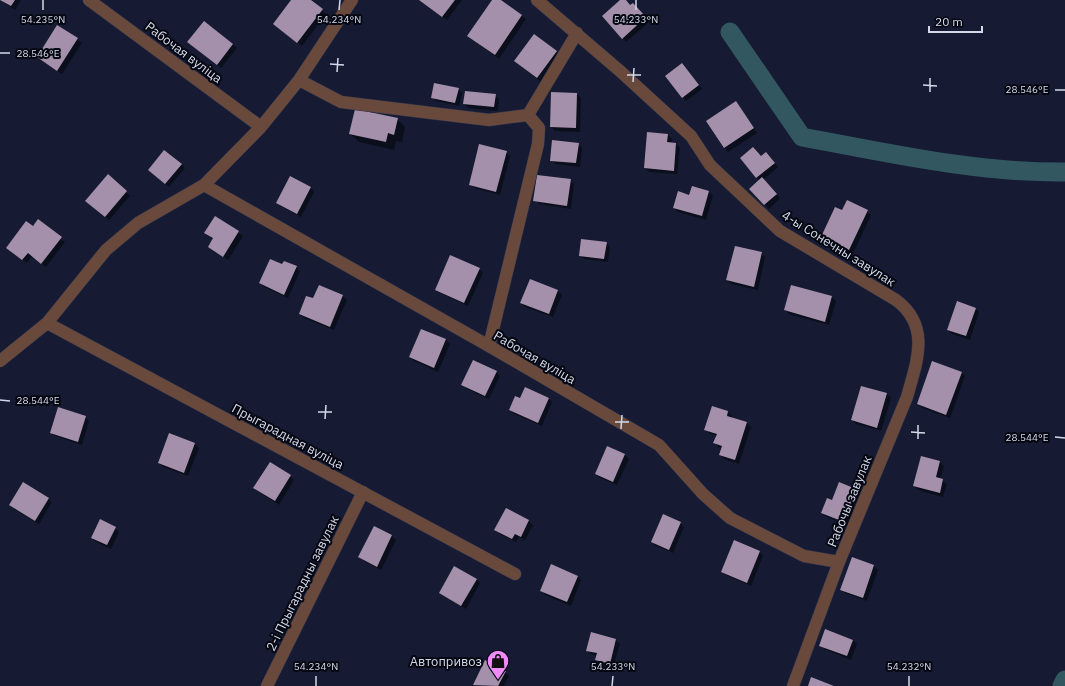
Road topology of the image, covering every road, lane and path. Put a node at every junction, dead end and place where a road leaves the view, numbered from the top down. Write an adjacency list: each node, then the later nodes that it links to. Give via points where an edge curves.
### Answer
1 (89, 0): 7 (street, Рабочая вуліца)
2 (537, 0): 4 (street, 4-ы Сонечны завулак)
3 (348, 2): 5 (street)
4 (577, 34): 6 (street); 9 (street, 4-ы Сонечны завулак, via 691,136 710,165 780,231 896,300 905,307)
5 (300, 80): 6 (street, via 341,102 489,120); 7 (street)
6 (528, 115): 11 (street, via 539,128 538,144)
7 (261, 127): 8 (street)
8 (204, 185): 10 (street, via 138,223 106,250); 11 (street, Рабочая вуліца)
9 (916, 323): 14 (street, Рабочы завулак, via 918,344 915,369 907,397)
10 (47, 324): 12 (street); 13 (street, Прыгарадная вуліца)
11 (489, 346): 14 (street, Рабочая вуліца, via 659,445 703,494 730,518 804,556)
12 (0, 362)
13 (362, 492): 15 (street, Прыгарадная вуліца); 16 (street, 2-і Прыгарадны завулак)
14 (839, 562): 17 (street, Рабочы завулак)
15 (515, 574)
16 (267, 686)
17 (793, 686)

